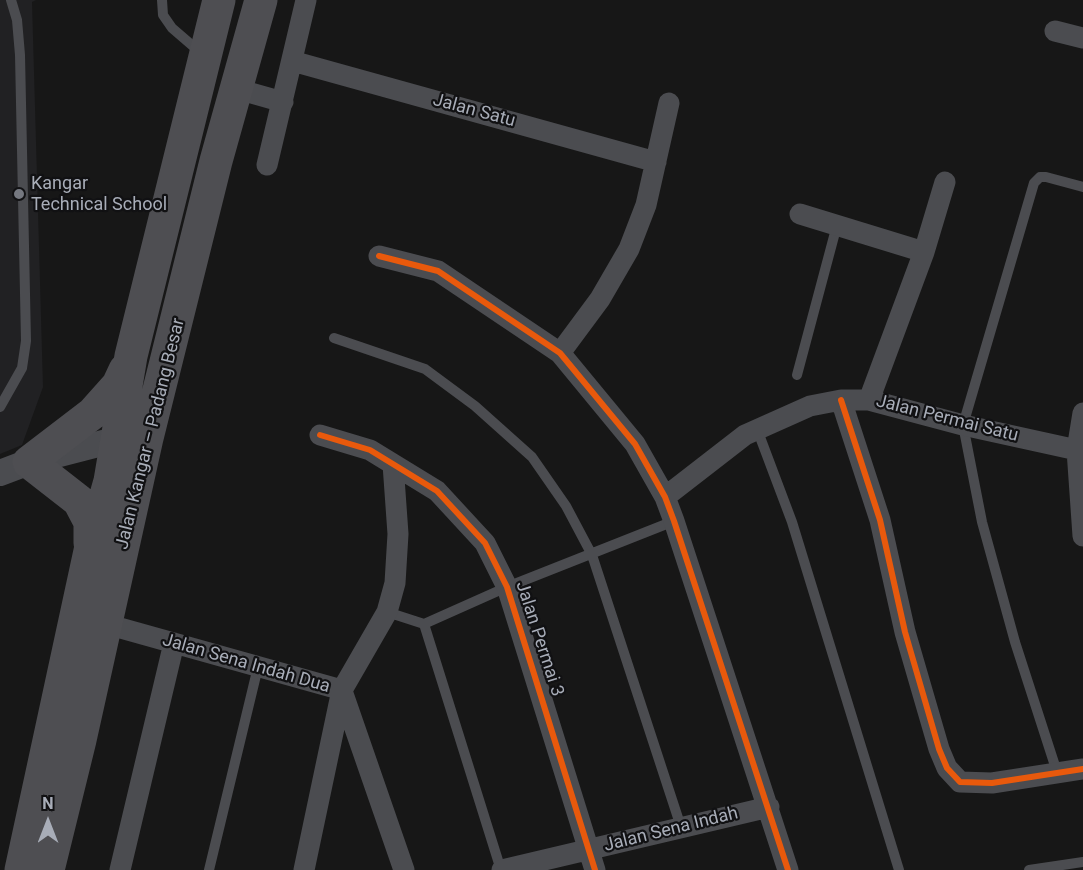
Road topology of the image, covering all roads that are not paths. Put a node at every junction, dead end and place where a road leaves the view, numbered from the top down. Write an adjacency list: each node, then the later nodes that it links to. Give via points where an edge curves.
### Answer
1 (11, 0): 28 (lane, via 20,55 26,341 22,368)
2 (162, 0): 8 (lane, via 164,15 172,28)
3 (219, 0): 8 (highway, Jalan Kangar – Padang Besar)
4 (261, 0): 10 (highway, Jalan Kangar – Padang Besar)
5 (306, 0): 9 (street)
6 (1055, 32): 7 (street)
7 (1083, 39)
8 (206, 57): 23 (highway, Jalan Kangar – Padang Besar)
9 (292, 61): 11 (street); 13 (street, Jalan Satu)
10 (237, 89): 11 (street); 25 (highway, Jalan Kangar – Padang Besar)
11 (283, 102): 14 (street)
12 (669, 103): 13 (street)
13 (656, 162): 22 (street, via 646,205 629,249 600,299)
14 (267, 165)
15 (945, 182): 19 (street)
16 (1083, 187): 30 (lane, via 1046,177 1034,183)
17 (800, 214): 18 (street)
18 (837, 225): 19 (street); 24 (lane)
19 (924, 252): 27 (street)
20 (380, 256): 22 (street, via 438,271)
21 (334, 338): 42 (lane, via 425,369 475,406 532,457 566,506)
22 (560, 353): 38 (street, via 635,444)
23 (131, 356): 33 (highway, Jalan Kangar – Padang Besar); 36 (highway, via 118,385 107,398 76,427)
24 (797, 375)
25 (158, 396): 33 (highway); 37 (highway, Jalan Kangar – Padang Besar)
26 (841, 400): 27 (street, Jalan Permai Satu); 31 (street, Jalan Permai Satu, via 810,406); 51 (street, via 880,520 905,632 947,768 960,782 992,783)
27 (869, 400): 30 (street, Jalan Permai Satu)
28 (0, 407)
29 (1083, 413): 34 (street)
30 (963, 425): 34 (street, Jalan Permai Satu); 51 (lane, via 982,522)
31 (757, 429): 38 (street, Jalan Permai Satu); 64 (lane, via 792,522)
32 (320, 435): 35 (street, Jalan Permai 3, via 370,450)
33 (118, 439): 36 (street); 37 (highway, via 127,448); 41 (highway, Jalan Kangar – Padang Besar)
34 (1077, 450): 40 (street)
35 (393, 464): 43 (street, Jalan Permai 3, via 437,491 485,543); 44 (street, via 398,534 395,583)
36 (15, 468): 41 (highway, via 79,501 90,522)
37 (136, 495): 45 (highway, Jalan Kangar – Padang Besar)
38 (665, 497): 39 (street)
39 (674, 521): 42 (lane); 52 (street)
40 (1083, 536)
41 (90, 551): 56 (highway, Jalan Kangar – Padang Besar)
42 (592, 555): 43 (lane); 53 (lane)
43 (507, 587): 46 (lane); 54 (street, Jalan Permai 3)
44 (387, 612): 46 (lane); 49 (street)
45 (106, 624): 47 (street, Jalan Sena Indah Dua); 57 (highway, Jalan Kangar – Padang Besar)
46 (424, 624): 62 (lane)
47 (174, 643): 48 (street, Jalan Sena Indah Dua); 58 (street)
48 (258, 667): 49 (street, Jalan Sena Indah Dua); 59 (lane)
49 (342, 690): 60 (street); 61 (street, Jalan Sena Indah Dua)
50 (1083, 768): 51 (street)
51 (1057, 772)
52 (769, 807): 53 (street, Jalan Sena Indah); 63 (street)
53 (681, 827): 54 (street, Jalan Sena Indah)
54 (593, 860): 62 (street, Jalan Sena Indah)
55 (1083, 862): 65 (lane)
56 (21, 870)
57 (48, 870)
58 (120, 870)
59 (209, 870)
60 (304, 870)
61 (404, 870)
62 (502, 870)
63 (788, 870)
64 (899, 870)
65 (1029, 870)

